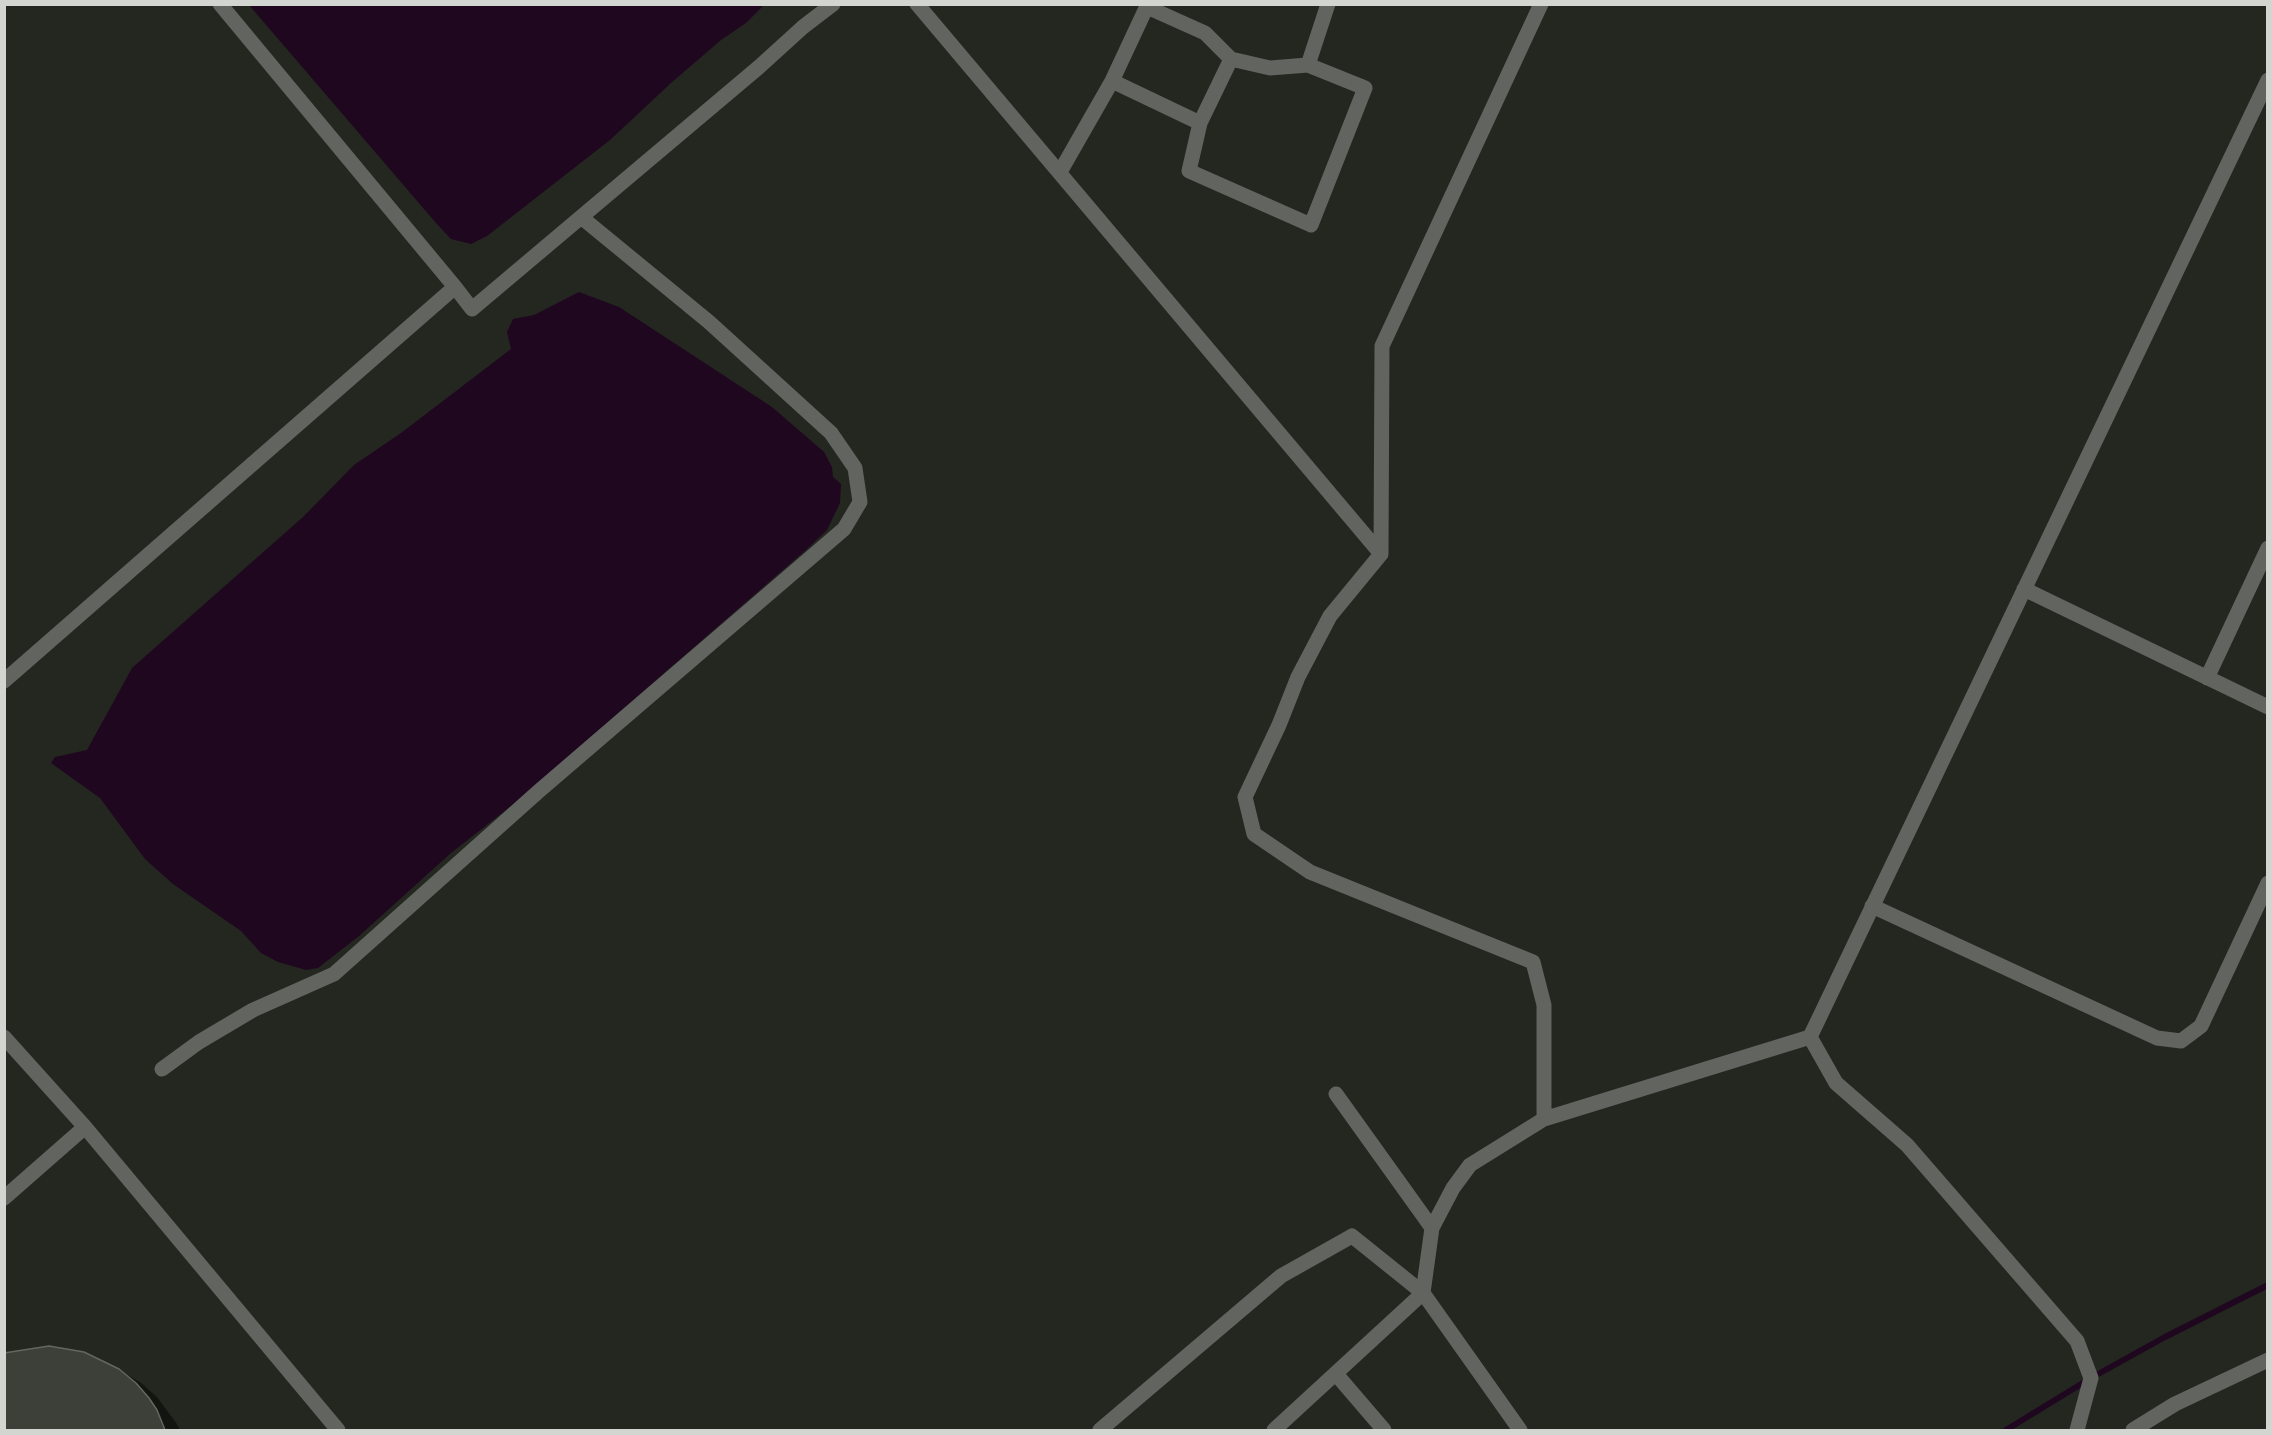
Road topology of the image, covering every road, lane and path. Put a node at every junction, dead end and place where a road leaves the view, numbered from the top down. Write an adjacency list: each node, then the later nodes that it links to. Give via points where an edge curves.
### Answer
1 (220, 4): 14 (lane)
2 (833, 4): 13 (lane)
3 (917, 4): 12 (lane)
4 (1328, 4): 8 (lane)
5 (1541, 4): 16 (lane, via 1382,346)
6 (1148, 6): 7 (lane, via 1205,33); 10 (lane)
7 (1231, 59): 8 (lane, via 1270,68); 11 (lane)
8 (1308, 65): 11 (lane, via 1365,88 1311,225 1189,171)
9 (2268, 80): 17 (lane)
10 (1112, 81): 11 (lane); 12 (lane)
11 (1200, 123)
12 (1060, 172): 16 (lane)
13 (581, 217): 14 (lane, via 472,309); 25 (lane, via 709,322 831,434 855,468 860,502 844,529 539,791 334,974 253,1011)
14 (455, 286): 19 (lane)
15 (2268, 548): 18 (lane)
16 (1381, 554): 27 (lane, via 1330,616 1298,677 1245,797 1254,834 1310,872 1533,962 1544,1005)
17 (2024, 589): 18 (lane); 22 (lane)
18 (2206, 678): 20 (lane)
19 (4, 681)
20 (2268, 707)
21 (2268, 883): 22 (lane, via 2201,1026 2181,1041 2157,1038)
22 (1872, 906): 24 (lane)
23 (4, 1037): 28 (lane)
24 (1810, 1037): 27 (lane); 39 (lane, via 1836,1083 1907,1145 2077,1341 2091,1378)
25 (162, 1068)
26 (1336, 1094): 30 (lane)
27 (1544, 1119): 30 (lane, via 1470,1165)
28 (85, 1127): 29 (lane); 34 (lane)
29 (4, 1198)
30 (1432, 1228): 31 (lane)
31 (1423, 1293): 33 (lane); 35 (lane, via 1352,1236 1281,1276); 38 (lane)
32 (2268, 1360): 40 (lane, via 2175,1404)
33 (1336, 1374): 36 (lane); 37 (lane)
34 (338, 1431)
35 (1100, 1431)
36 (1274, 1431)
37 (1384, 1431)
38 (1520, 1431)
39 (2077, 1431)
40 (2133, 1431)

